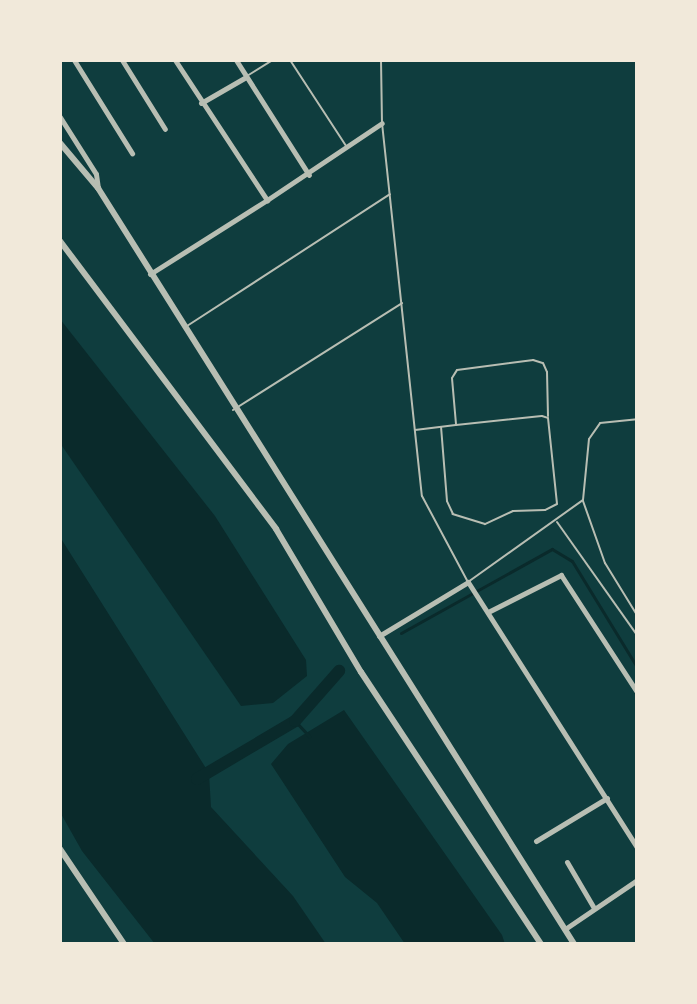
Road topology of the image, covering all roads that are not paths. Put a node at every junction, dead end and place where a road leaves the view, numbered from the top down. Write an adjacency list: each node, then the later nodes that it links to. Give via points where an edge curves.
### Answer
1 (74, 60): 15 (street)
2 (122, 60): 12 (street)
3 (175, 60): 9 (street)
4 (236, 60): 8 (street)
5 (273, 60): 8 (lane)
6 (290, 60): 14 (lane)
7 (381, 60): 11 (lane)
8 (246, 77): 9 (street); 16 (street)
9 (201, 103): 19 (street)
10 (60, 117): 17 (street, via 96,174)
11 (382, 123): 14 (street); 18 (lane)
12 (165, 129)
13 (60, 143): 17 (street)
14 (347, 147): 16 (street)
15 (132, 153)
16 (309, 175): 19 (street)
17 (98, 188): 21 (street)
18 (391, 193): 22 (lane); 23 (lane)
19 (267, 200): 21 (street)
20 (60, 241): 47 (street, via 276,529 361,672)
21 (150, 274): 23 (street)
22 (403, 303): 24 (lane); 29 (lane)
23 (183, 328): 24 (street)
24 (233, 410): 36 (street)
25 (548, 418): 27 (lane); 27 (lane, via 547,372 541,361 533,360 455,372); 28 (lane, via 557,504 548,510 513,511 485,524 449,508)
26 (637, 419): 30 (lane, via 604,421 591,435)
27 (456, 425): 28 (lane)
28 (441, 427): 29 (lane)
29 (414, 430): 32 (lane, via 424,505)
30 (583, 500): 31 (lane); 34 (lane, via 605,563)
31 (556, 521): 32 (lane); 35 (lane)
32 (468, 582): 33 (street); 36 (street)
33 (488, 612): 37 (street, via 555,575 563,577); 38 (street)
34 (637, 615)
35 (637, 635)
36 (379, 636): 45 (street)
37 (637, 692)
38 (607, 798): 39 (street); 40 (street)
39 (536, 841)
40 (637, 847)
41 (60, 849): 46 (street)
42 (567, 862): 44 (street)
43 (637, 880): 44 (street)
44 (594, 908): 45 (street)
45 (565, 929): 48 (street)
46 (124, 944)
47 (541, 944)
48 (574, 944)

